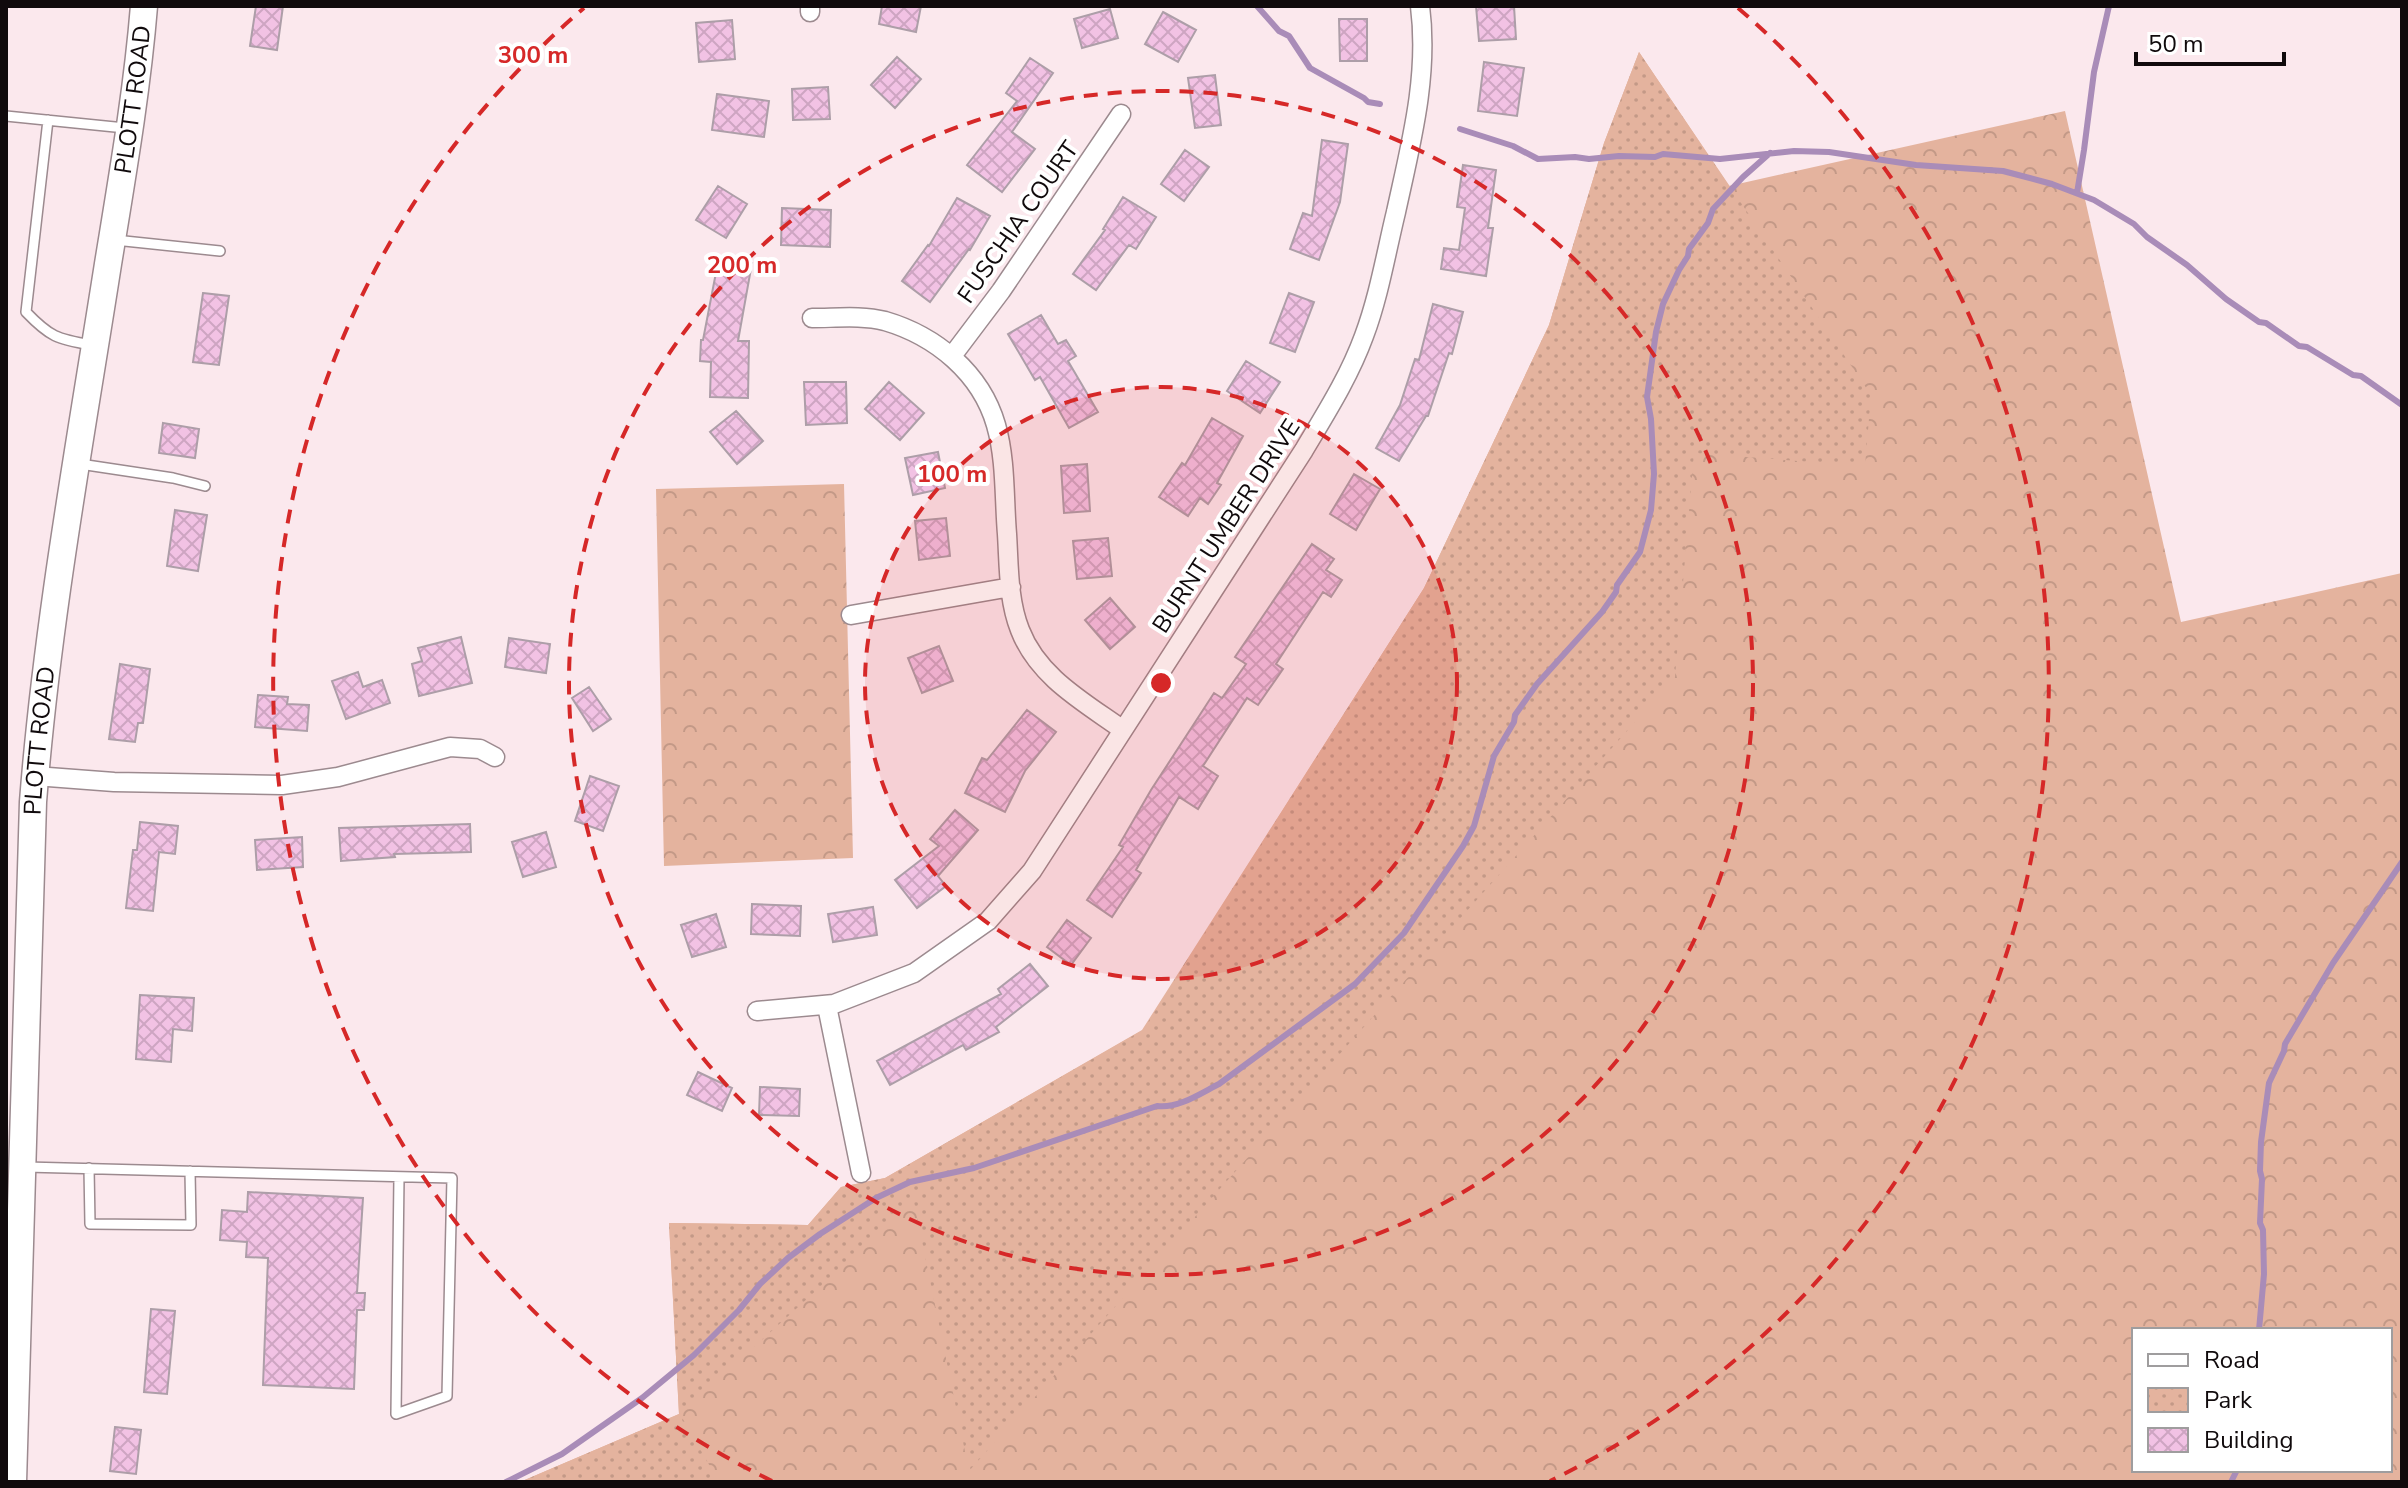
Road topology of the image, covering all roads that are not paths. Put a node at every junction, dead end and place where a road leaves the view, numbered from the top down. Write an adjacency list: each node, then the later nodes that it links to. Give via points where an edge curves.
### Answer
1 (144, 6): 6 (street, PLOTT ROAD)
2 (1420, 6): 16 (street, BURNT UMBER DRIVE, via 1424,39 1418,112 1364,337 1304,450)
3 (1121, 114): 11 (street, FUSCHIA COURT)
4 (6, 116): 5 (lane)
5 (48, 120): 6 (lane); 10 (lane, via 26,312 47,333)
6 (129, 128): 7 (street, PLOTT ROAD)
7 (112, 240): 8 (lane); 10 (street, PLOTT ROAD)
8 (220, 251)
9 (812, 318): 11 (street, via 884,321)
10 (95, 346): 12 (street, PLOTT ROAD)
11 (952, 356): 14 (street, via 975,383 995,422)
12 (77, 463): 13 (lane); 18 (street, PLOTT ROAD, via 52,617)
13 (205, 486)
14 (1011, 587): 15 (street); 16 (street, via 1020,630 1046,672)
15 (851, 615)
16 (1123, 730): 19 (street, BURNT UMBER DRIVE, via 1032,871 988,921 914,973)
17 (495, 757): 18 (street, via 480,749 450,747 338,777 282,785)
18 (35, 776): 21 (street, PLOTT ROAD)
19 (827, 1006): 20 (street, BURNT UMBER DRIVE); 24 (street)
20 (757, 1011)
21 (23, 1167): 22 (lane); 26 (street, PLOTT ROAD)
22 (89, 1168): 23 (lane); 23 (lane, via 90,1224 191,1225)
23 (190, 1171): 25 (lane)
24 (861, 1173)
25 (399, 1177): 25 (lane, via 452,1178 447,1396 396,1414)
26 (13, 1482)

